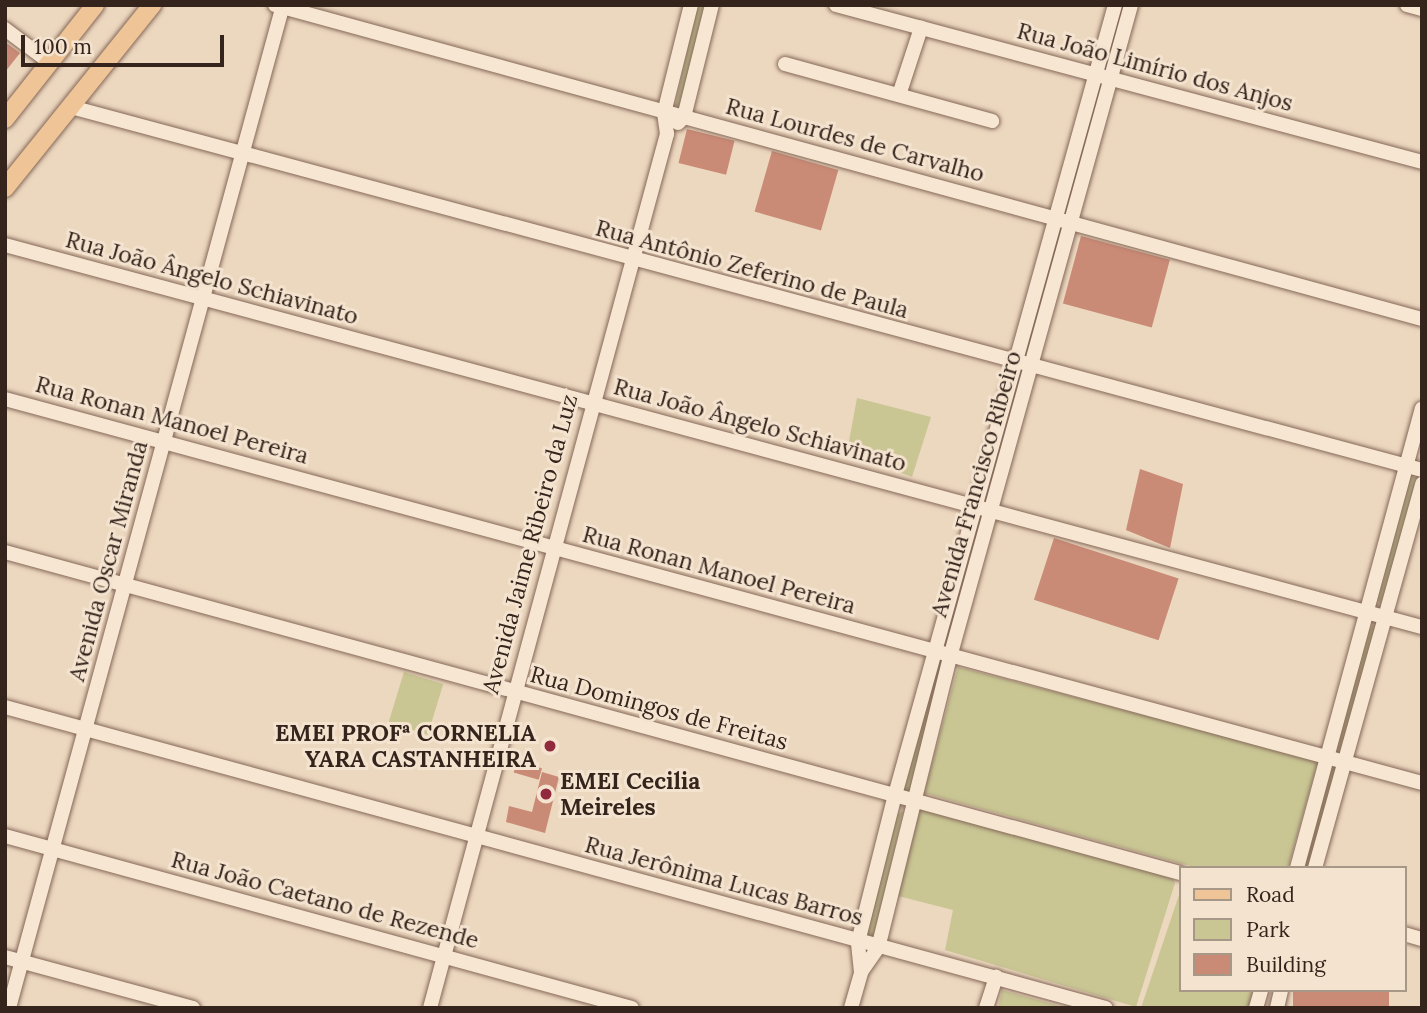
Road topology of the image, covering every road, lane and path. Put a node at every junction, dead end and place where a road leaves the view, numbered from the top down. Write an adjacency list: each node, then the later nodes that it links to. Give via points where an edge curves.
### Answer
1 (95, 5): 13 (main road)
2 (152, 5): 17 (main road)
3 (691, 5): 18 (street, Avenida Jaime Ribeiro da Luz)
4 (712, 5): 19 (street)
5 (836, 5): 11 (street, Rua João Limírio dos Anjos)
6 (1115, 5): 15 (street, Avenida Francisco Ribeiro)
7 (1131, 5): 15 (street, Avenida Francisco Ribeiro)
8 (1407, 5): 10 (street)
9 (280, 6): 18 (street, Rua Lourdes de Carvalho); 23 (street, Avenida Oscar Miranda)
10 (1422, 9)
11 (920, 28): 15 (street, Rua João Limírio dos Anjos); 16 (street)
12 (5, 29): 13 (street)
13 (49, 62): 20 (main road)
14 (785, 64): 16 (street)
15 (1104, 77): 24 (street, Rua João Limírio dos Anjos); 26 (street, Avenida Francisco Ribeiro); 27 (street, Avenida Francisco Ribeiro)
16 (899, 95): 21 (street)
17 (71, 107): 23 (street, Rua Antônio Zeferino de Paula); 25 (main road)
18 (664, 113): 19 (street, Rua Lourdes de Carvalho); 22 (street, Avenida Jaime Ribeiro da Luz)
19 (684, 117): 22 (street, Avenida Jaime Ribeiro da Luz); 26 (street, Rua Lourdes de Carvalho)
20 (5, 119)
21 (992, 121)
22 (667, 134): 29 (street, Avenida Jaime Ribeiro da Luz)
23 (240, 152): 29 (street, Rua Antônio Zeferino de Paula); 30 (street, Avenida Oscar Miranda)
24 (1422, 162)
25 (5, 188)
26 (1058, 218): 27 (street, Rua Lourdes de Carvalho); 32 (street, Avenida Francisco Ribeiro)
27 (1074, 223): 31 (street, Rua Lourdes de Carvalho); 33 (street, Avenida Francisco Ribeiro)
28 (5, 245): 30 (street, Rua João Ângelo Schiavinato)
29 (632, 260): 32 (street, Rua Antônio Zeferino de Paula); 35 (street, Avenida Jaime Ribeiro da Luz)
30 (201, 299): 35 (street, Rua João Ângelo Schiavinato); 37 (street, Avenida Oscar Miranda)
31 (1422, 319)
32 (1014, 364): 33 (street, Rua Antônio Zeferino de Paula); 41 (street, Avenida Francisco Ribeiro)
33 (1033, 369): 38 (street, Rua Antônio Zeferino de Paula); 42 (street, Avenida Francisco Ribeiro)
34 (5, 399): 37 (street, Rua Ronan Manoel Pereira)
35 (591, 403): 41 (street, Rua João Ângelo Schiavinato); 43 (street, Avenida Jaime Ribeiro da Luz)
36 (1422, 409): 38 (street)
37 (164, 440): 43 (street, Rua Ronan Manoel Pereira); 45 (street, Avenida Oscar Miranda)
38 (1407, 467): 39 (street, Rua Antônio Zeferino de Paula); 46 (street)
39 (1422, 470)
40 (1422, 484): 47 (street)
41 (975, 506): 42 (street, Rua João Ângelo Schiavinato); 49 (street, Avenida Francisco Ribeiro)
42 (990, 510): 46 (street, Rua João Ângelo Schiavinato); 49 (street, Avenida Francisco Ribeiro)
43 (552, 548): 49 (street, Rua Ronan Manoel Pereira); 50 (street, Avenida Jaime Ribeiro da Luz)
44 (5, 552): 45 (street, Rua Domingos de Freitas)
45 (127, 586): 50 (street, Rua Domingos de Freitas); 52 (street, Avenida Oscar Miranda)
46 (1368, 612): 47 (street, Rua João Ângelo Schiavinato); 53 (street)
47 (1385, 617): 48 (street, Rua João Ângelo Schiavinato); 54 (street)
48 (1422, 627)
49 (943, 656): 53 (street, Rua Ronan Manoel Pereira); 56 (street, Avenida Francisco Ribeiro); 57 (street, Avenida Francisco Ribeiro)
50 (514, 693): 56 (street, Rua Domingos de Freitas); 59 (street, Avenida Jaime Ribeiro da Luz)
51 (5, 707): 52 (street, Rua Jerônima Lucas Barros)
52 (85, 729): 59 (street, Rua Jerônima Lucas Barros); 60 (street, Avenida Oscar Miranda)
53 (1329, 756): 54 (street, Rua Ronan Manoel Pereira); 61 (street)
54 (1346, 761): 55 (street, Rua Ronan Manoel Pereira); 62 (street)
55 (1422, 783)
56 (895, 795): 57 (street, Rua Domingos de Freitas); 64 (street, Avenida Francisco Ribeiro)
57 (914, 800): 63 (street, Rua Domingos de Freitas); 65 (street, Avenida Francisco Ribeiro)
58 (5, 836): 60 (street, Rua João Caetano de Rezende)
59 (474, 836): 66 (street, Rua Jerônima Lucas Barros); 68 (street, Avenida Jaime Ribeiro da Luz)
60 (53, 849): 68 (street, Rua João Caetano de Rezende); 70 (street, Avenida Oscar Miranda)
61 (1298, 866)
62 (1316, 866)
63 (1178, 872)
64 (874, 877): 65 (street); 66 (street, Avenida Francisco Ribeiro)
65 (894, 881): 67 (street, Avenida Francisco Ribeiro)
66 (858, 942): 67 (street, Rua Jerônima Lucas Barros); 71 (street, Avenida Francisco Ribeiro)
67 (878, 948): 71 (street, Avenida Francisco Ribeiro); 72 (street, Rua Jerônima Lucas Barros)
68 (443, 956): 75 (street, Avenida Jaime Ribeiro da Luz); 76 (street, Rua João Caetano de Rezende)
69 (5, 957): 70 (street)
70 (22, 961): 73 (street, Avenida Oscar Miranda); 74 (street)
71 (861, 972): 77 (street, Avenida Francisco Ribeiro)
72 (996, 978): 78 (street); 79 (street, Rua Jerônima Lucas Barros)
73 (9, 1008)
74 (193, 1008)
75 (430, 1008)
76 (632, 1008)
77 (851, 1008)
78 (986, 1008)
79 (1107, 1008)

